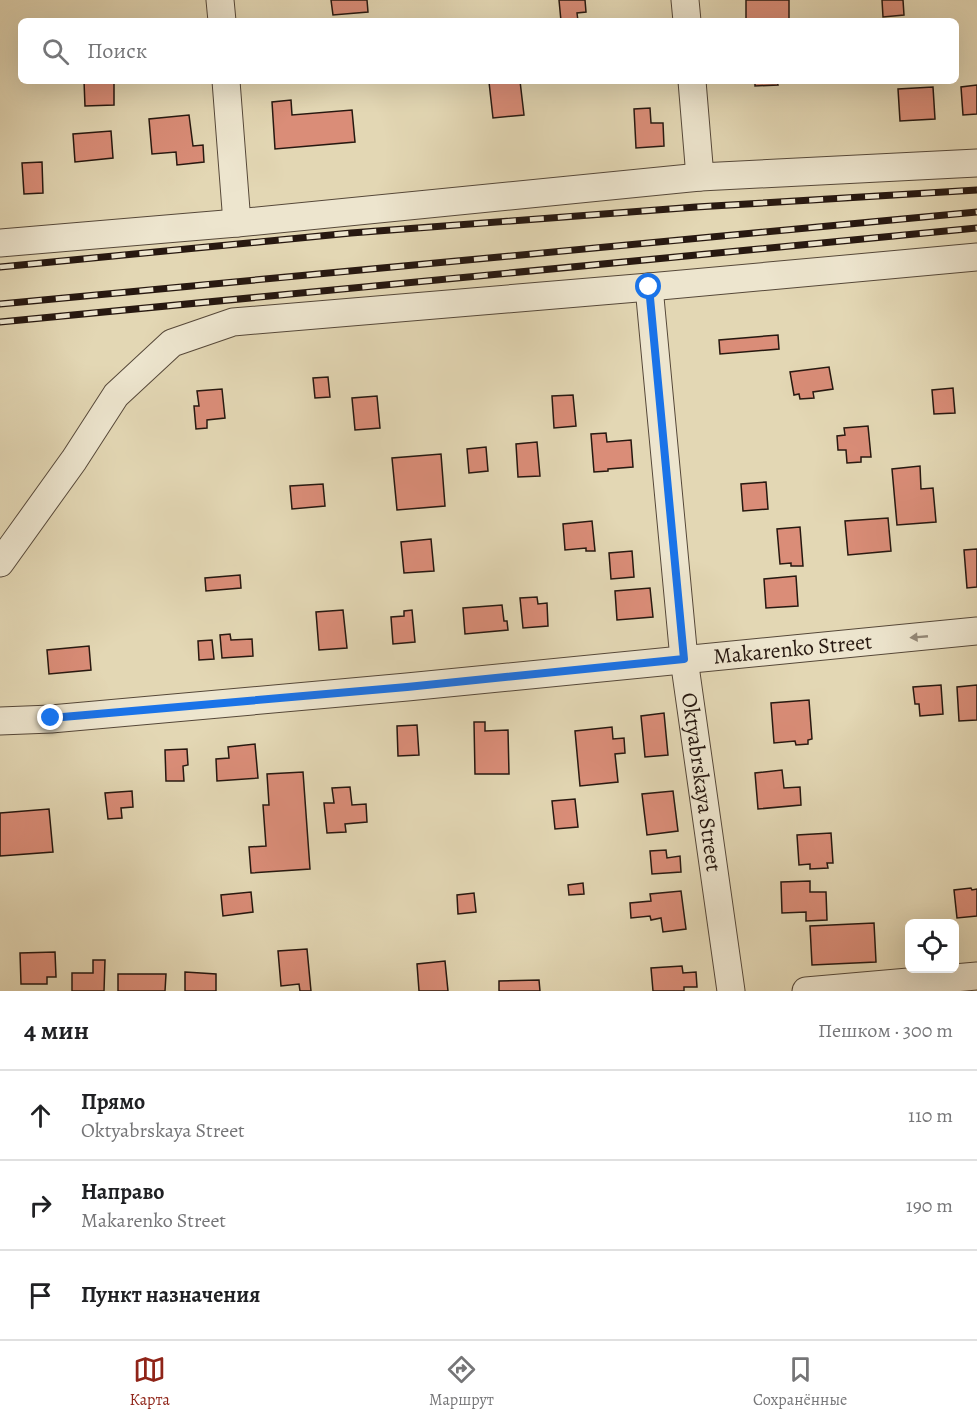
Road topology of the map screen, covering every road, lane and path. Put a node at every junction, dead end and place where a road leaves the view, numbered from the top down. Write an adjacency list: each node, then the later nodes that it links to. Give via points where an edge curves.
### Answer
1 (220, 0): 3 (street)
2 (685, 0): 4 (street)
3 (222, 18)
4 (687, 18)
5 (226, 84): 9 (street)
6 (692, 84): 8 (street)
7 (977, 164): 8 (street)
8 (700, 177): 9 (street)
9 (237, 223): 10 (street)
10 (0, 243)
11 (977, 257): 12 (street)
12 (649, 287): 13 (street, via 232,322 172,343 116,394); 15 (street, Oktyabrskaya Street)
13 (0, 563)
14 (977, 631): 15 (street, Makarenko Street, one-way to 15)
15 (684, 659): 16 (street, Makarenko Street); 18 (street, Oktyabrskaya Street)
16 (0, 721)
17 (977, 976): 19 (street)
18 (731, 991)
19 (806, 991)

